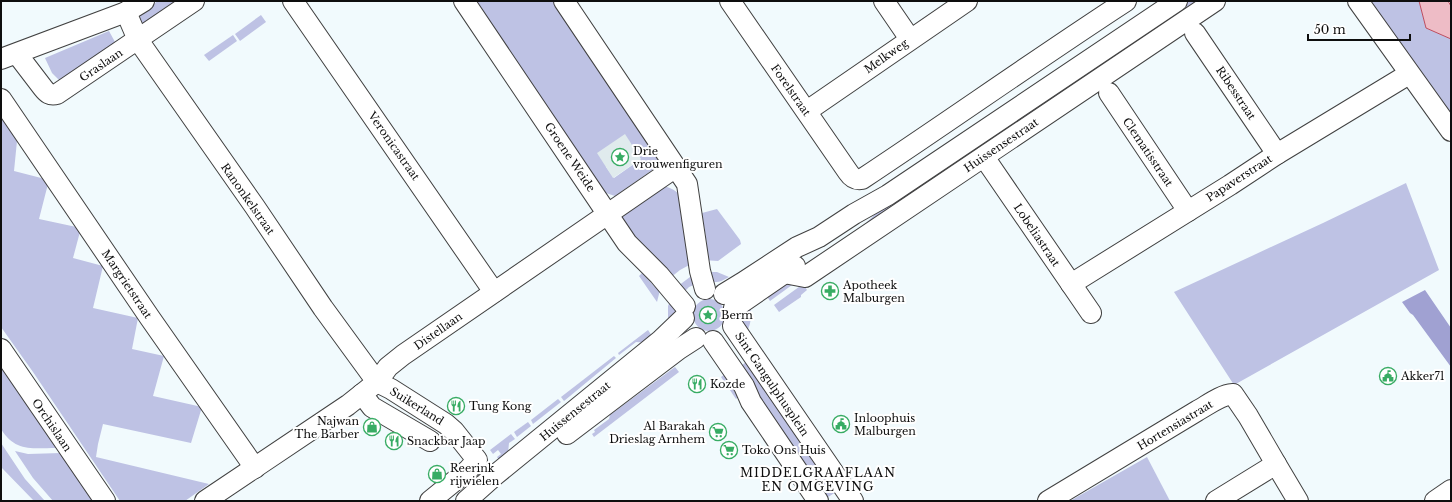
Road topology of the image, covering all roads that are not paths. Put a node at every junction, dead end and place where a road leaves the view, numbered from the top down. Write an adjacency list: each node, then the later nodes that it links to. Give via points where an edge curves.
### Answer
1 (144, 1): 13 (street, Graslaan)
2 (194, 1): 16 (street, Graslaan)
3 (293, 1): 31 (street, Veronicastraat)
4 (464, 1): 27 (street, Groene Weide)
5 (564, 1): 25 (street)
6 (730, 1): 21 (street, Forelstraat)
7 (884, 1): 15 (street)
8 (967, 1): 15 (street, Melkweg)
9 (1126, 1): 21 (street, Forelstraat, via 862,179 854,178 848,172)
10 (1177, 1): 28 (street, Huissensestraat, via 888,195)
11 (1215, 1): 24 (street, Huissensestraat)
12 (1358, 1): 18 (street)
13 (126, 12): 16 (street, Ranonkelstraat); 17 (street, Graslaan)
14 (1195, 33): 23 (street, Ribesstraat)
15 (910, 39): 21 (street, Melkweg)
16 (138, 40): 17 (street, Graslaan, via 53,95 47,93); 37 (street, Ranonkelstraat, via 323,308)
17 (6, 56)
18 (1409, 74): 22 (street); 23 (street, Papaverstraat)
19 (1109, 93): 26 (street, Clematisstraat)
20 (1, 99): 40 (street, Margrietstraat)
21 (807, 112)
22 (1451, 131)
23 (1277, 154): 26 (street, Papaverstraat)
24 (984, 156): 29 (street, Huissensestraat, via 805,277); 30 (street, Lobeliastraat)
25 (676, 166): 27 (street, Distellaan); 32 (street, via 687,184 700,271)
26 (1188, 211): 30 (street, Papaverstraat)
27 (606, 214): 31 (street, Distellaan); 33 (street, Groene Weide, via 627,243 659,275)
28 (820, 237): 29 (street, Huissensestraat, via 797,264); 32 (street, Huissensestraat, via 797,247 742,284)
29 (784, 273): 32 (street, Huissensestraat)
30 (1071, 284): 34 (street, Lobeliastraat)
31 (494, 292): 37 (street, Distellaan, via 388,367)
32 (724, 304): 33 (street, via 693,295); 35 (street, via 725,336); 47 (street, Sint Gangulphusplein)
33 (684, 312): 35 (street, via 688,330); 44 (street, Huissensestraat, via 664,337)
34 (1091, 313)
35 (705, 339): 45 (street, Huissensestraat, via 679,349); 46 (street, via 744,386 751,402)
36 (1, 349): 41 (street, Orchislaan)
37 (370, 388): 38 (street, Suikerland, via 372,407); 40 (street, Distellaan); 43 (street, Suikerland, via 391,389 438,418 454,431 477,460)
38 (430, 441)
39 (1276, 464): 48 (street, Hortensiastraat, via 1248,416 1233,394 1230,394 1197,411); 49 (street); 50 (street)
40 (255, 468): 42 (street, Distellaan)
41 (104, 501)
42 (205, 501)
43 (430, 501)
44 (466, 501)
45 (482, 501)
46 (818, 501)
47 (853, 501)
48 (1048, 501)
49 (1216, 501)
50 (1298, 501)

